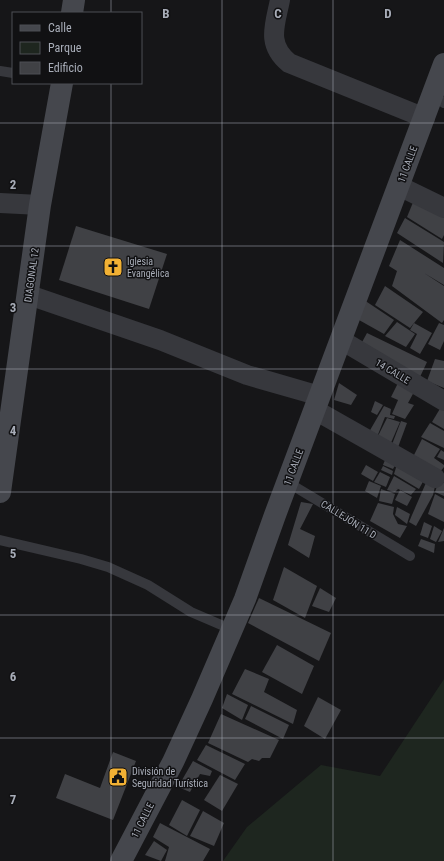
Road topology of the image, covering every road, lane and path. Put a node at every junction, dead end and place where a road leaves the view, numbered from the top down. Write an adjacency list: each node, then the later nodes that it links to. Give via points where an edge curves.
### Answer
1 (74, 0): 3 (street)
2 (280, 0): 9 (street, via 274,40 277,50 289,63)
3 (72, 12)
4 (444, 64): 8 (street, 11 CALLE)
5 (0, 71): 6 (lane)
6 (12, 73)
7 (62, 84): 12 (street, DIAGONAL 12)
8 (438, 99): 9 (street, 11 CALLE)
9 (425, 118): 10 (street, 11 CALLE)
10 (399, 186): 13 (street); 15 (street, 11 CALLE)
11 (0, 203): 12 (street)
12 (40, 206): 14 (street, DIAGONAL 12)
13 (444, 208)
14 (28, 295): 17 (street, via 160,340); 20 (street, DIAGONAL 12)
15 (342, 340): 16 (street, 14 CALLE); 17 (street, 11 CALLE)
16 (444, 401)
17 (317, 403): 18 (street); 19 (street, 11 CALLE)
18 (435, 478)
19 (288, 482): 22 (lane, CALLEJÓN 11 D); 23 (street, 11 CALLE)
20 (0, 492)
21 (0, 540): 23 (lane, via 108,567 148,585 191,612)
22 (410, 556)
23 (233, 630): 24 (street, 11 CALLE, via 176,755)
24 (121, 861)

